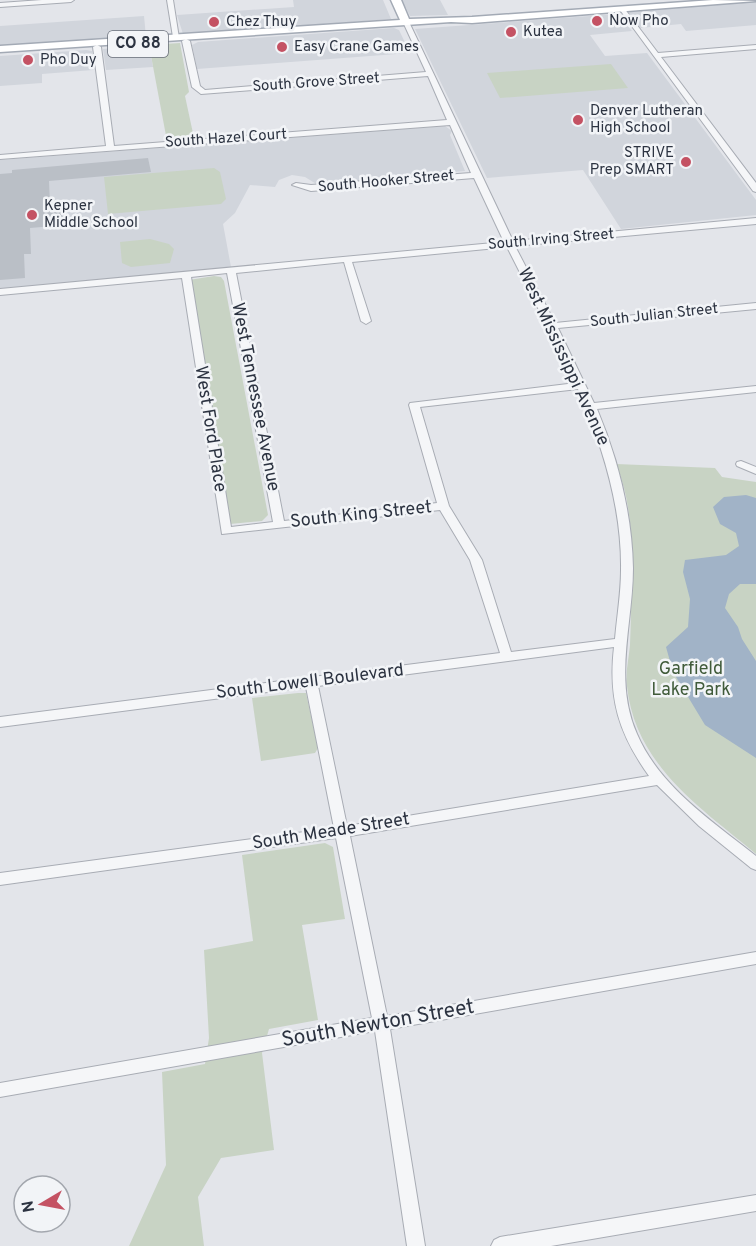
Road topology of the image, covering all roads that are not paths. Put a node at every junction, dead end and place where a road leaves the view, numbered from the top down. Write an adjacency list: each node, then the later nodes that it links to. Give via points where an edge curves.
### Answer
1 (71, 0): 7 (street)
2 (170, 0): 9 (street)
3 (396, 0): 8 (main road, West Mississippi Avenue)
4 (684, 0): 6 (main road, CO 88)
5 (752, 0): 6 (main road, CO 88)
6 (622, 4): 8 (main road, CO 88); 14 (street)
7 (0, 5)
8 (406, 22): 9 (main road, CO 88); 15 (street, West Mississippi Avenue)
9 (182, 39): 10 (main road, CO 88); 12 (main road, CO 88); 15 (street, South Grove Street, via 200,91)
10 (97, 47): 13 (main road, CO 88); 17 (street)
11 (756, 47): 14 (street)
12 (0, 49)
13 (0, 54)
14 (658, 55): 21 (street)
15 (431, 75): 16 (street, West Mississippi Avenue)
16 (452, 122): 17 (street, South Hazel Court); 19 (street, West Mississippi Avenue)
17 (110, 147): 18 (street, South Hazel Court)
18 (0, 157)
19 (477, 175): 20 (street, South Hooker Street, via 311,188); 23 (street, West Mississippi Avenue)
20 (296, 185)
21 (756, 189)
22 (756, 221): 23 (street, South Irving Street)
23 (509, 244): 24 (street, South Irving Street); 30 (street, West Mississippi Avenue)
24 (347, 259): 25 (street, South Irving Street); 29 (street)
25 (231, 270): 26 (street, South Irving Street); 37 (street, West Tennessee Avenue)
26 (186, 274): 27 (street, South Irving Street); 37 (street, West Ford Place, via 226,531)
27 (0, 292)
28 (756, 306): 30 (street, South Julian Street)
29 (366, 321)
30 (551, 326): 31 (street, West Mississippi Avenue)
31 (580, 386): 33 (street, West Mississippi Avenue); 36 (street, via 414,405)
32 (756, 389): 33 (street)
33 (589, 406): 38 (street, West Mississippi Avenue, via 612,467 625,533 627,568)
34 (741, 464): 35 (street)
35 (756, 471)
36 (443, 506): 37 (street, South King Street); 39 (street, via 476,560)
37 (279, 524)
38 (621, 642): 39 (street, South Lowell Boulevard); 42 (street, West Mississippi Avenue, via 618,674 623,715 636,744)
39 (507, 657): 40 (street, South Lowell Boulevard)
40 (312, 682): 41 (street, South Lowell Boulevard); 43 (street)
41 (0, 722)
42 (661, 779): 43 (street, South Meade Street); 44 (street, West Mississippi Avenue, via 685,806)
43 (343, 832): 45 (street, South Meade Street); 47 (street)
44 (756, 864)
45 (0, 879)
46 (756, 958): 47 (street, South Newton Street)
47 (381, 1023): 48 (street, South Newton Street); 50 (street)
48 (0, 1090)
49 (756, 1203): 51 (street)
50 (416, 1246)
51 (500, 1246)

